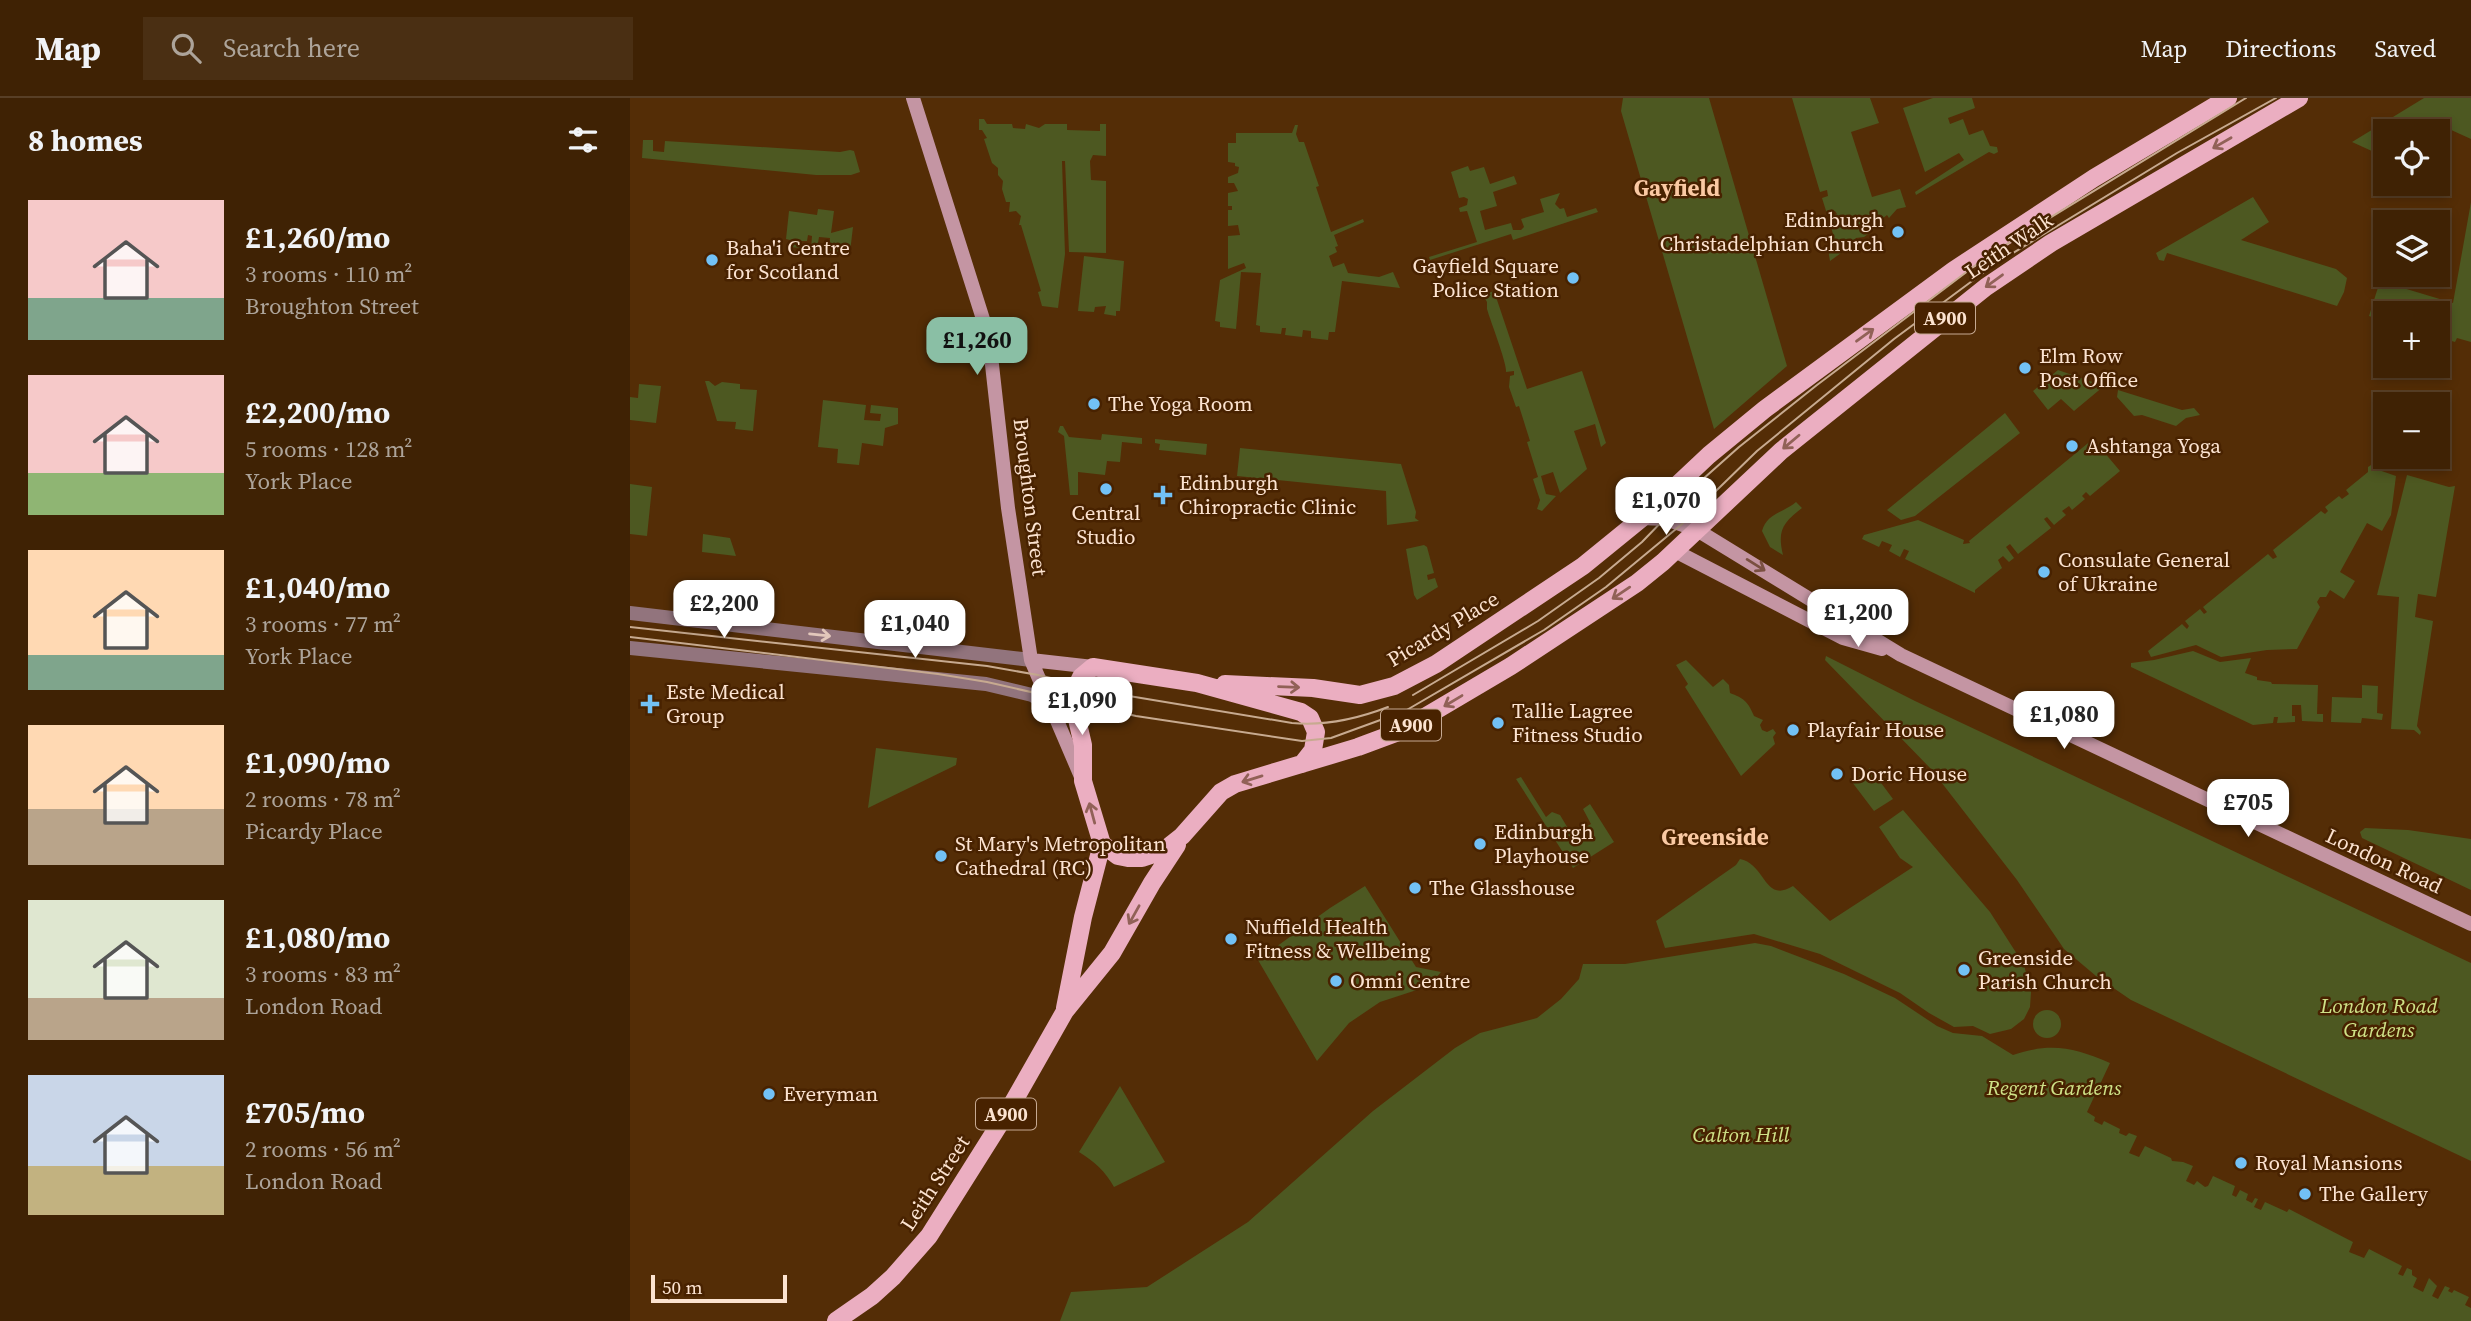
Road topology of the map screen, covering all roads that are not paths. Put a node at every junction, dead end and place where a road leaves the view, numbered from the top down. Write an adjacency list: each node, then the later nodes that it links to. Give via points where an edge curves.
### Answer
1 (914, 98): 10 (main road, Broughton Street, via 989,338)
2 (2228, 98): 4 (main road, Leith Walk / A900, one-way to 2, via 1765,409 1954,270)
3 (2299, 98): 5 (main road, Leith Walk / A900, one-way to 5, via 2051,243 1986,287 1816,421)
4 (1642, 518): 5 (main road, London Road, via 1665,519); 12 (main road, Picardy Place / A900, one-way to 4, via 1313,688 1360,695 1394,686 1514,613)
5 (1697, 530): 6 (main road, Leith Walk / A900); 9 (main road, London Road, one-way to 9)
6 (1675, 551): 9 (main road, London Road, via 1843,638); 14 (main road, A900, one-way to 14, via 1583,619 1401,731)
7 (630, 613): 10 (street, one-way to 10)
8 (630, 648): 13 (street, via 986,684 1032,695)
9 (1901, 655): 18 (main road, London Road)
10 (1031, 660): 11 (main road, Picardy Place); 13 (main road)
11 (1093, 667): 12 (main road, Picardy Place / A900); 15 (main road, via 1080,677 1073,694 1083,745)
12 (1197, 683): 14 (main road, Picardy Place / A900, via 1294,709 1310,718 1316,741)
13 (1052, 707): 15 (main road)
14 (1301, 764): 16 (main road, A900, one-way to 16, via 1221,792)
15 (1083, 781): 17 (main road, one-way to 15)
16 (1182, 836): 17 (main road, A900, via 1163,851 1142,858 1118,856); 19 (main road, Leith Street / A900, one-way to 19, via 1112,953)
17 (1102, 844): 19 (main road, Leith Street / A900)
18 (2471, 924)
19 (1065, 1011): 20 (main road, Leith Street / A900, via 929,1236 893,1277)
20 (836, 1321)

